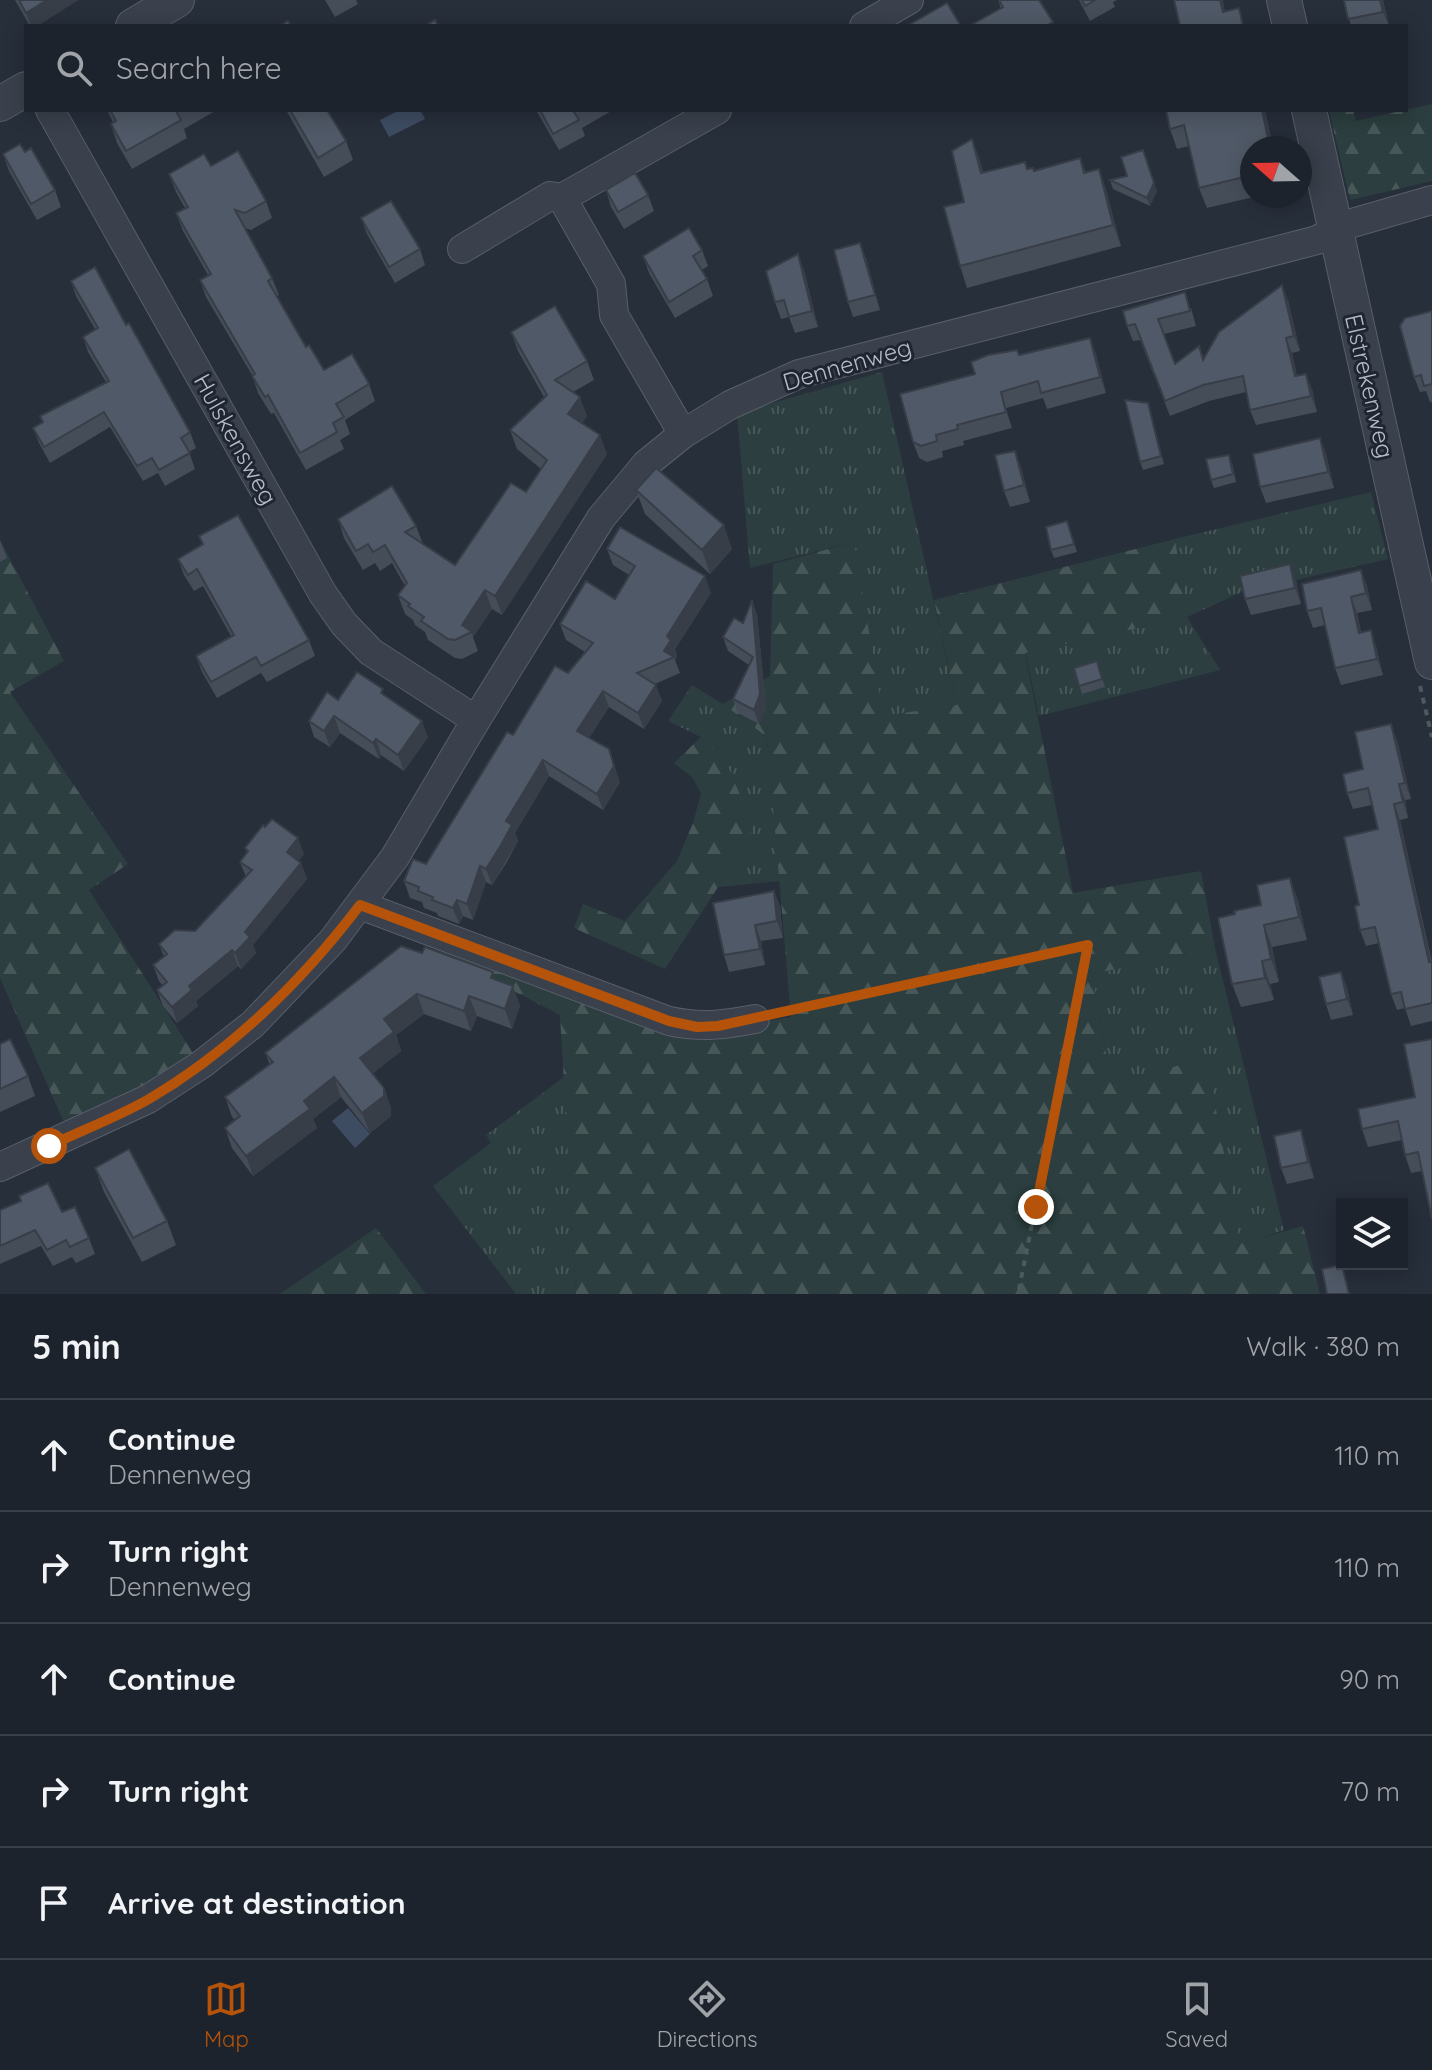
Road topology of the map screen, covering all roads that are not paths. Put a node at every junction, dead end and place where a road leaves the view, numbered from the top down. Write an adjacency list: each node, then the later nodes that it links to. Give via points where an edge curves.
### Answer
1 (177, 0): 4 (street)
2 (909, 0): 5 (street)
3 (1284, 0): 6 (street)
4 (136, 24)
5 (867, 24)
6 (1290, 24)
7 (24, 90): 8 (street)
8 (0, 104)
9 (51, 112): 18 (street, Hulskensweg, via 323,594 371,652)
10 (713, 112): 12 (street)
11 (1309, 112): 14 (street, Elstrekenweg)
12 (562, 198): 15 (street, via 550,196); 16 (street, via 611,284 614,315)
13 (1432, 200): 14 (street, Dennenweg)
14 (1336, 231): 16 (street, Dennenweg, via 799,374 730,405); 17 (street, Elstrekenweg)
15 (462, 249)
16 (683, 434): 18 (street, Dennenweg, via 646,464 601,518)
17 (1432, 662)
18 (476, 720): 19 (street, Dennenweg, via 395,857)
19 (360, 905): 20 (street, via 669,1021 697,1027); 21 (street, Dennenweg, via 253,1024 202,1064 148,1099)
20 (755, 1019)
21 (0, 1167)

